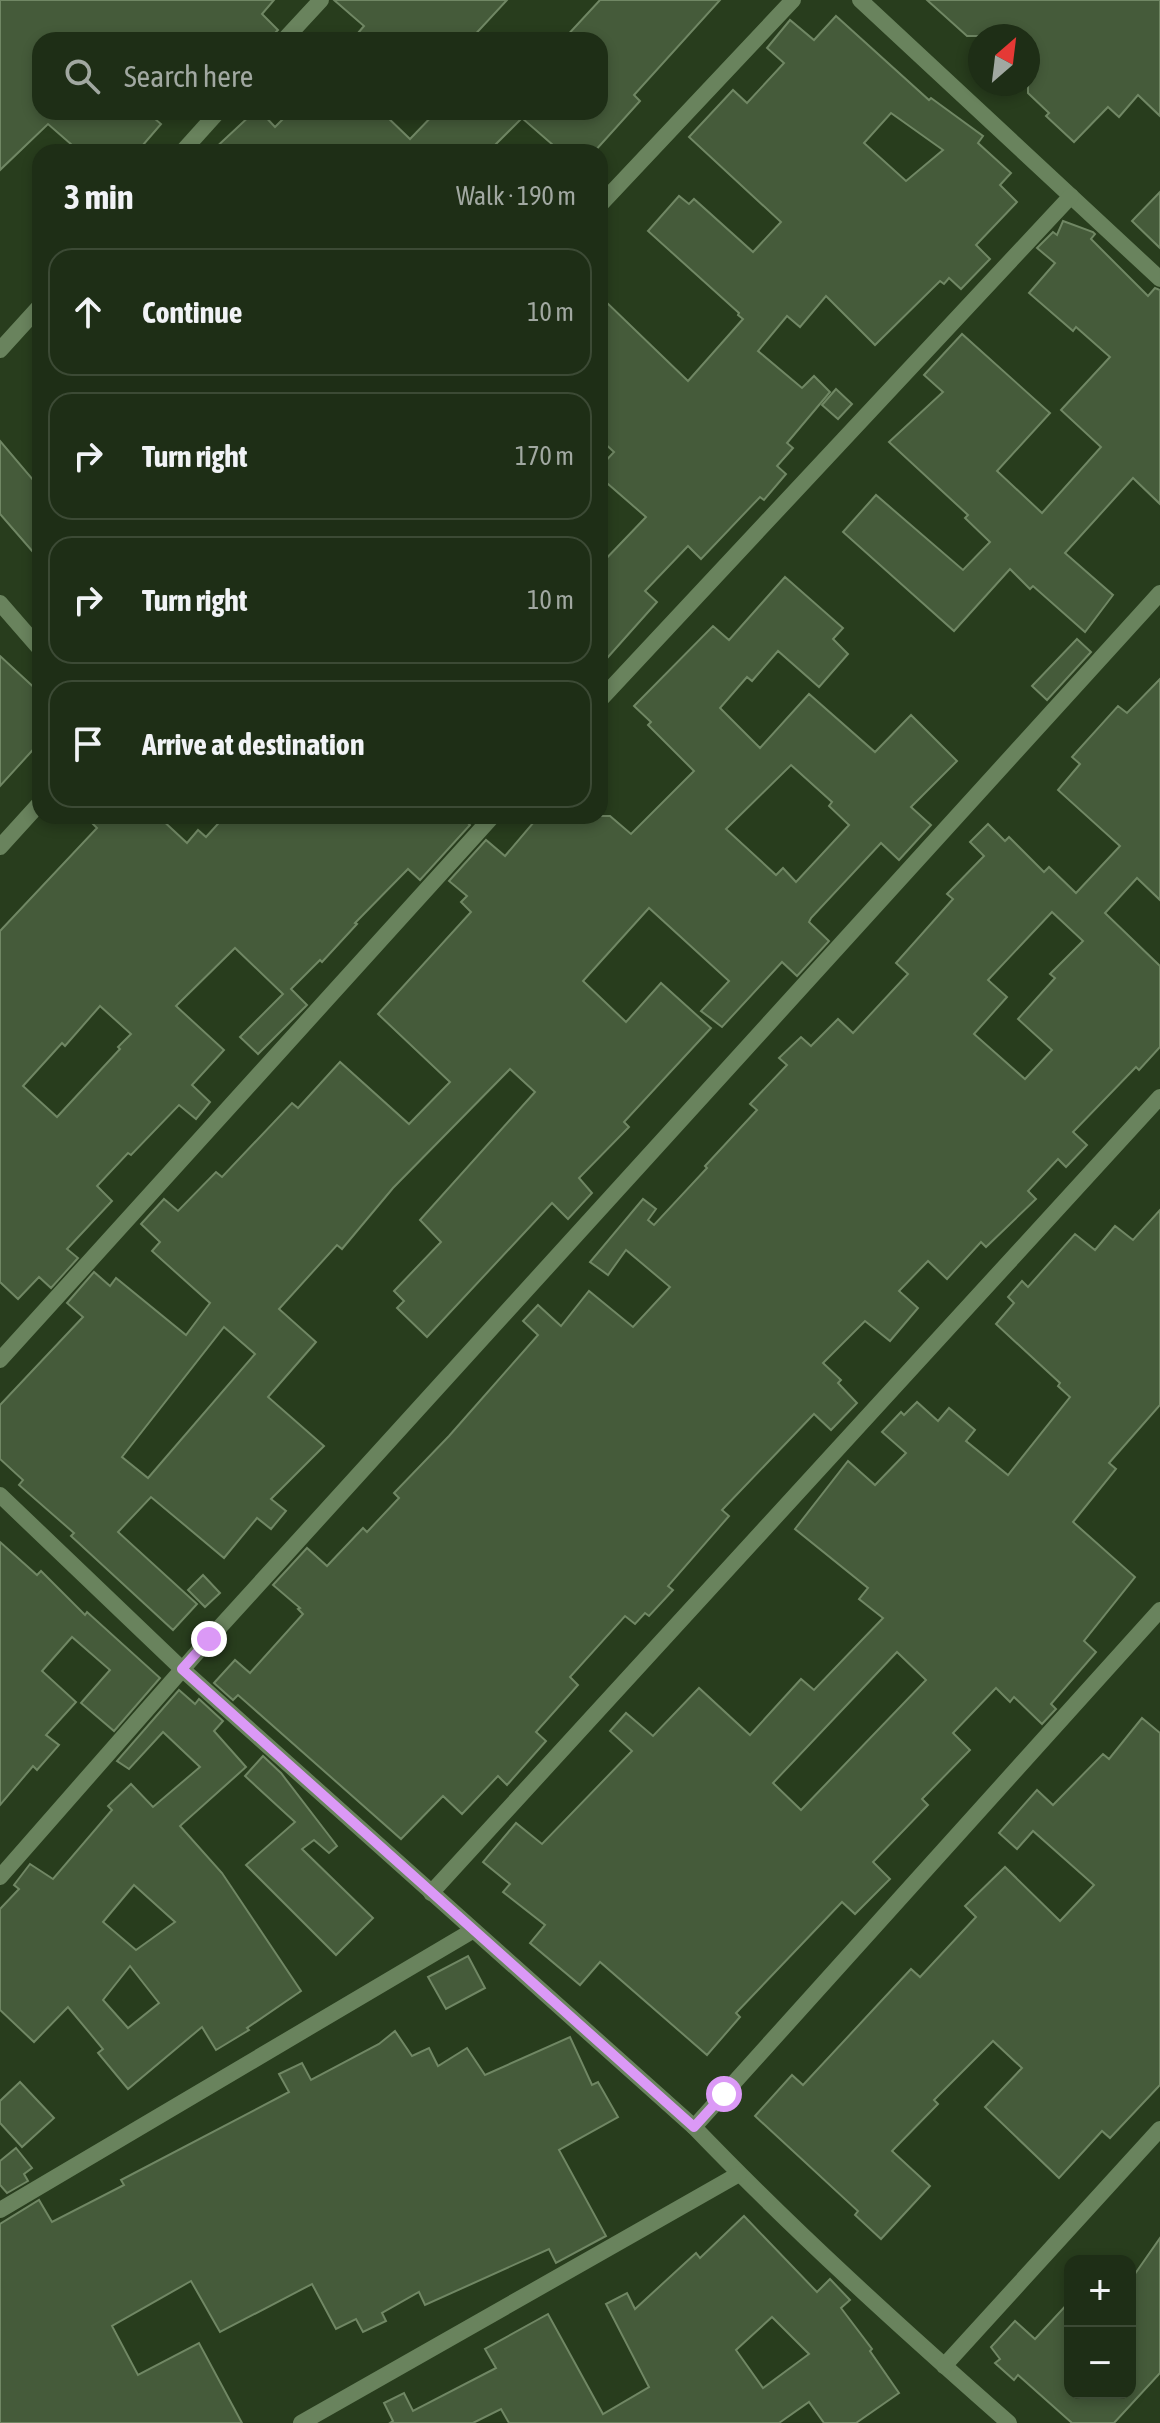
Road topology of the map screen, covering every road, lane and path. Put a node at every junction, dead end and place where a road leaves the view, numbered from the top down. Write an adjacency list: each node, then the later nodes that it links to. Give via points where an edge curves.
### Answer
1 (321, 0): 4 (street)
2 (793, 0): 8 (street)
3 (860, 0): 7 (street)
4 (291, 32)
5 (211, 120): 6 (street)
6 (189, 144)
7 (1071, 196): 9 (street); 15 (street)
8 (608, 197)
9 (1160, 279)
10 (32, 315): 11 (street)
11 (0, 350)
12 (1160, 593): 23 (street)
13 (0, 603): 14 (street)
14 (32, 640)
15 (608, 691)
16 (32, 812): 18 (street)
17 (486, 824): 20 (street)
18 (0, 847)
19 (1160, 1097): 25 (street)
20 (0, 1360)
21 (0, 1495): 23 (street)
22 (1160, 1610): 27 (street)
23 (182, 1669): 24 (street); 25 (street)
24 (0, 1877)
25 (431, 1893): 26 (street)
26 (472, 1931): 27 (street); 30 (street)
27 (694, 2127): 29 (street)
28 (1160, 2129): 31 (street)
29 (739, 2174): 31 (street); 32 (street)
30 (0, 2210)
31 (944, 2366): 33 (street)
32 (301, 2423)
33 (1009, 2423)

